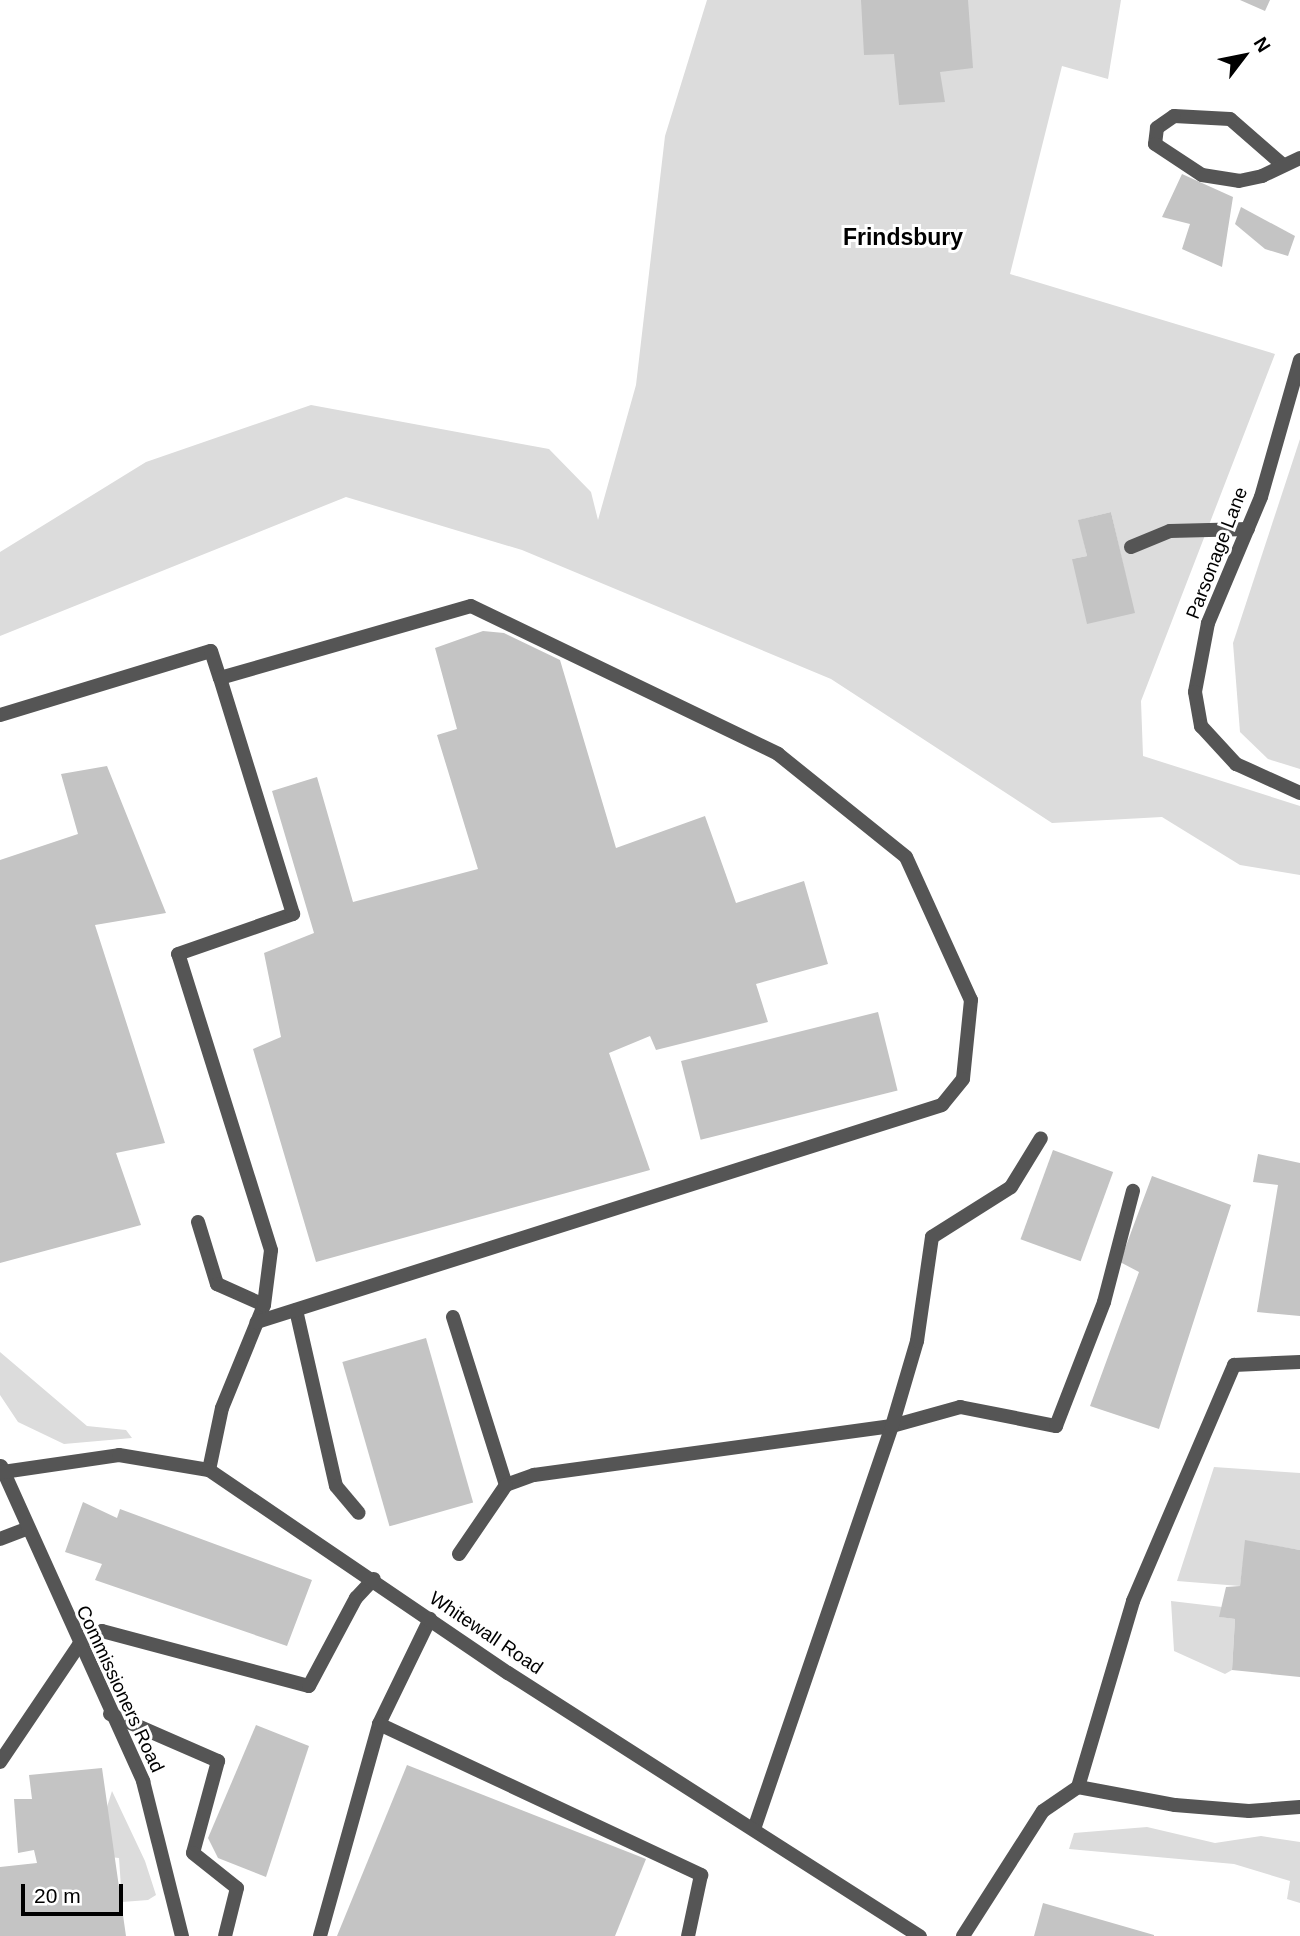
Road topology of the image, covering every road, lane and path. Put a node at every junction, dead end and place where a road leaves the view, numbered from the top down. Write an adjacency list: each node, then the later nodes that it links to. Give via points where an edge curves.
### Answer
1 (1300, 158): 2 (street)
2 (1283, 165): 2 (street, via 1239,181 1202,175 1155,144 1157,128 1174,116 1230,119)
3 (1300, 360): 4 (street, Parsonage Lane)
4 (1248, 529): 5 (street, via 1170,531); 8 (street, Parsonage Lane, via 1208,623 1195,692 1201,726 1236,764)
5 (1131, 547)
6 (220, 678): 7 (street, via 211,651); 12 (street, via 293,914 178,954 271,1250); 13 (street, via 471,606 778,754 906,857 971,1000 963,1079 942,1105)
7 (0, 715)
8 (1300, 793)
9 (1041, 1138): 17 (street, via 1011,1187 932,1237 917,1341)
10 (1133, 1191): 17 (street, via 1104,1302 1056,1426 960,1407)
11 (198, 1222): 12 (street, via 217,1284)
12 (264, 1305): 15 (street)
13 (296, 1310): 15 (street); 21 (street, via 336,1486)
14 (453, 1317): 20 (street)
15 (257, 1322): 19 (street, via 222,1408)
16 (1300, 1363): 31 (street, via 1234,1365 1133,1601)
17 (892, 1426): 20 (street, via 534,1475); 33 (street)
18 (1, 1469): 19 (street, Whitewall Road, via 119,1455); 22 (street, Commissioners Road)
19 (209, 1470): 25 (street, Whitewall Road)
20 (506, 1485): 24 (street)
21 (359, 1513)
22 (26, 1529): 23 (street); 27 (street, Commissioners Road)
23 (0, 1539)
24 (459, 1554)
25 (374, 1579): 26 (street, Whitewall Road); 27 (street, via 356,1598 309,1686 102,1631)
26 (430, 1619): 29 (street); 33 (street, Whitewall Road)
27 (79, 1645): 28 (street, Commissioners Road); 30 (street)
28 (110, 1714): 34 (street, Commissioners Road, via 143,1781); 35 (street, via 218,1761 193,1853 236,1888)
29 (379, 1724): 36 (street); 37 (street, via 701,1874)
30 (0, 1762)
31 (1078, 1787): 32 (street, via 1175,1805 1249,1811); 39 (street, via 1043,1811)
32 (1300, 1807)
33 (754, 1829): 38 (street, Whitewall Road)
34 (182, 1936)
35 (225, 1936)
36 (320, 1936)
37 (688, 1936)
38 (920, 1936)
39 (963, 1936)

